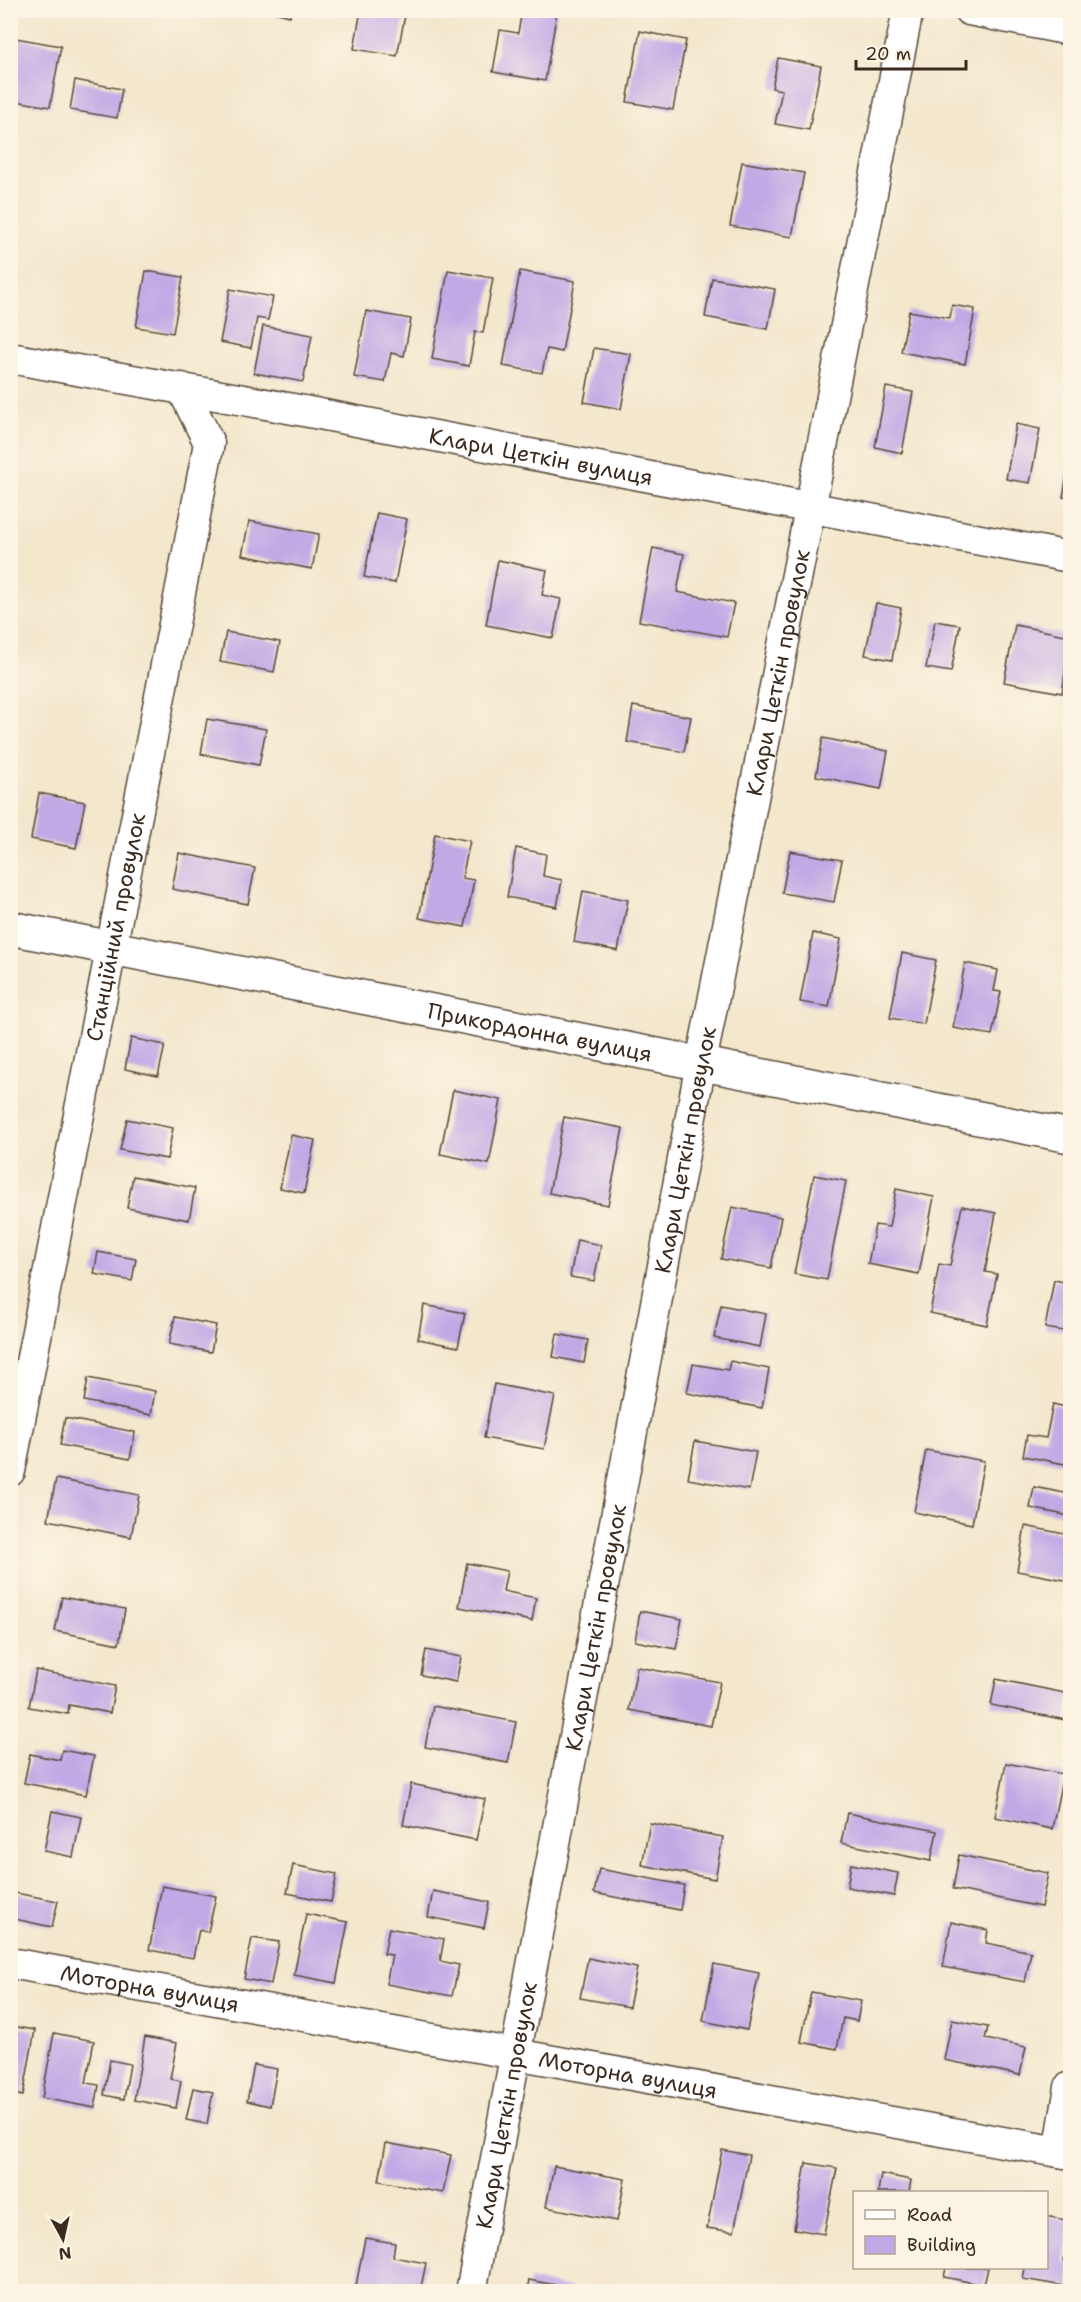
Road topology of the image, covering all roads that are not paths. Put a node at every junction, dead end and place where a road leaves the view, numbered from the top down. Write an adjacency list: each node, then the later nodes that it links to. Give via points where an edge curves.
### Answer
1 (908, 10): 6 (street, Клари Цеткін провулок)
2 (969, 10): 3 (street)
3 (1071, 30)
4 (10, 358): 5 (street, Клари Цеткін вулиця)
5 (182, 388): 6 (street, Клари Цеткін вулиця); 9 (street, Станційний провулок, via 209,443)
6 (810, 507): 7 (street, Клари Цеткін вулиця); 10 (street, Клари Цеткін провулок)
7 (1071, 557)
8 (10, 928): 9 (street, Прикордонна вулиця)
9 (112, 948): 10 (street, Прикордонна вулиця); 12 (street, Станційний провулок)
10 (701, 1064): 11 (street, Прикордонна вулиця); 14 (street, Клари Цеткін провулок)
11 (1071, 1136)
12 (10, 1471)
13 (10, 1963): 14 (street, Моторна вулиця)
14 (516, 2054): 16 (street, Моторна вулиця); 17 (street, Клари Цеткін провулок)
15 (1071, 2086): 16 (street)
16 (1065, 2153)
17 (471, 2292)

